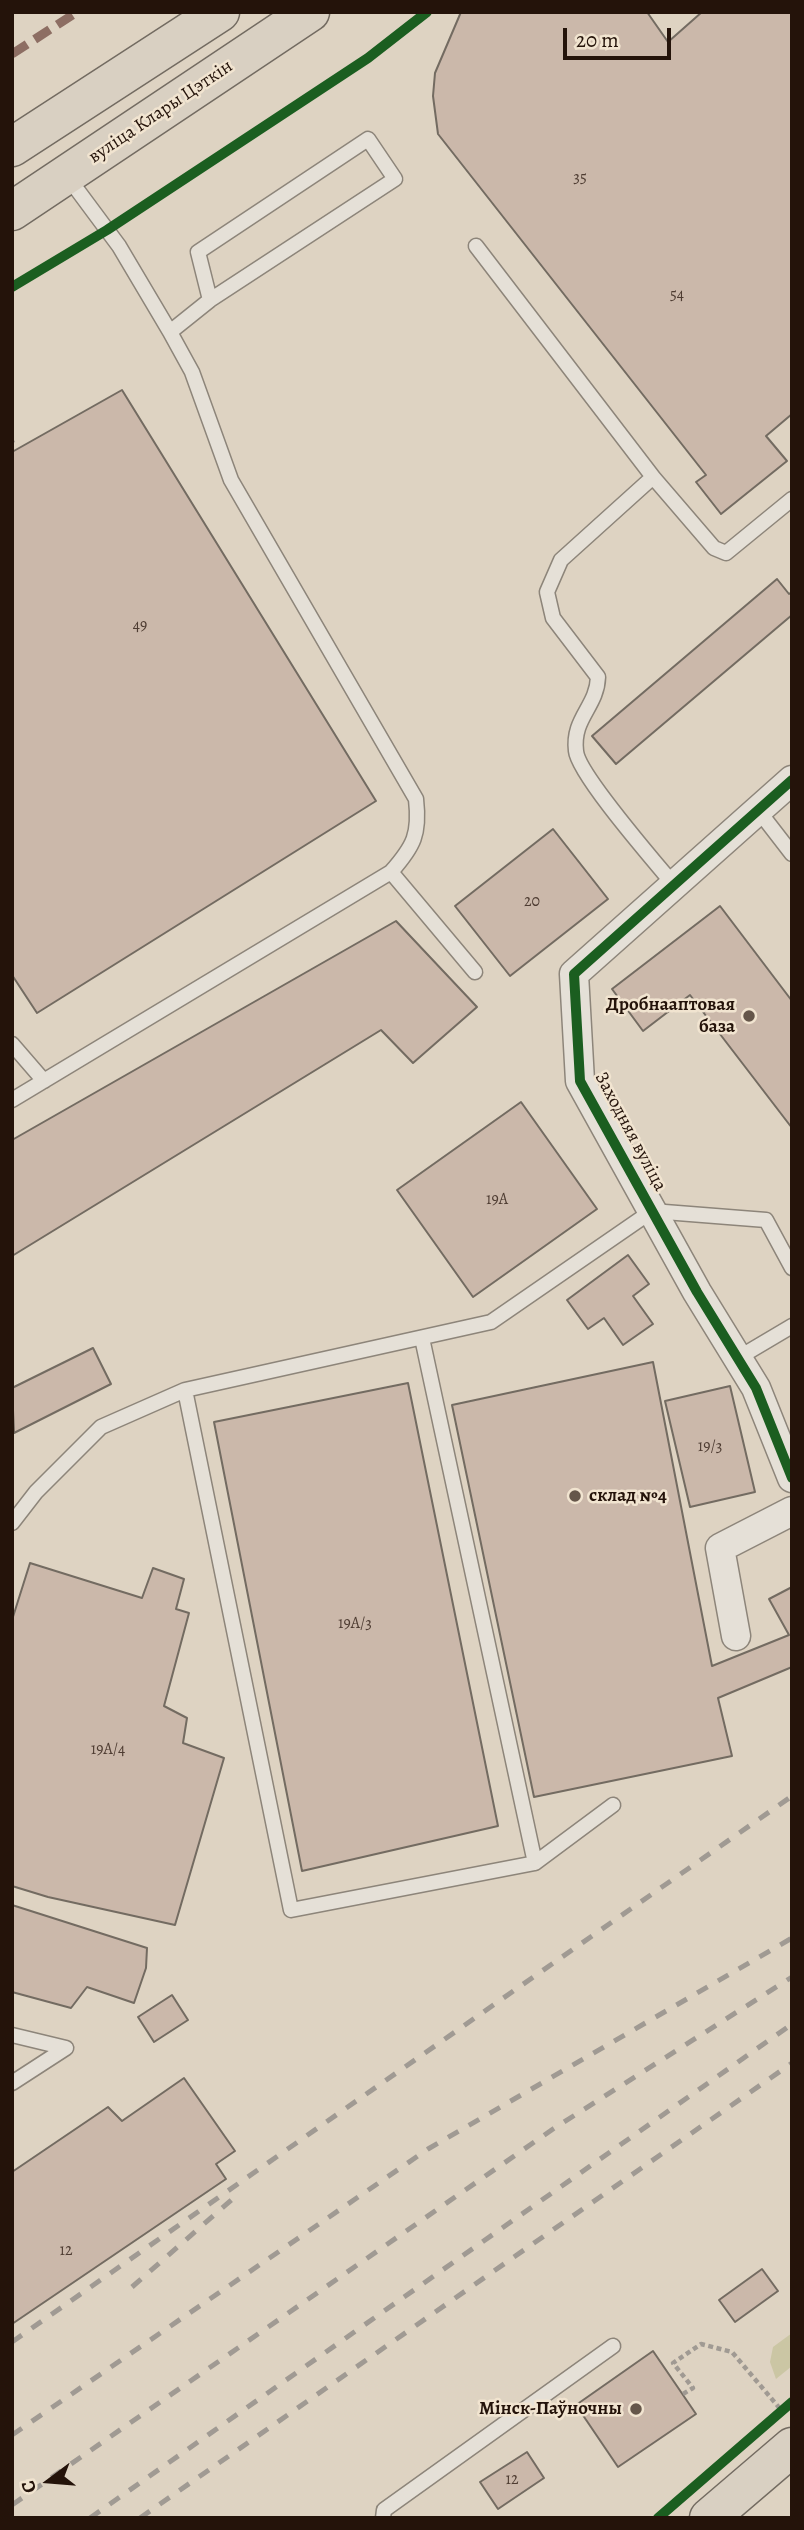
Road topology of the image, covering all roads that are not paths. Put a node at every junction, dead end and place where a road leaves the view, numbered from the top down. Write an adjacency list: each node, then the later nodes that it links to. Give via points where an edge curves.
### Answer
1 (220, 12): 3 (main road)
2 (310, 12): 4 (main road, вуліца Клары Цэткін)
3 (12, 146)
4 (66, 175): 5 (main road, вуліца Клары Цэткін); 8 (lane, via 119,246)
5 (12, 211)
6 (476, 246): 9 (lane)
7 (210, 300): 7 (lane, via 395,179 368,139 198,251); 8 (lane)
8 (170, 332): 14 (lane, via 192,372 231,480 416,799 419,822 411,849)
9 (653, 477): 10 (lane, via 714,548 726,553); 15 (lane, via 561,560 547,592 553,618 598,677 597,696 578,721 575,753)
10 (792, 499)
11 (792, 780): 12 (street, Заходняя вуліца)
12 (758, 810): 13 (lane); 15 (street, Заходняя вуліца)
13 (792, 854)
14 (391, 872): 16 (lane); 18 (lane)
15 (674, 885): 20 (street, Заходняя вуліца, via 573,974 580,1081)
16 (475, 972)
17 (12, 1044): 18 (lane)
18 (44, 1081): 19 (lane)
19 (12, 1100)
20 (652, 1211): 21 (lane, via 766,1220); 23 (lane, via 491,1322); 24 (street, Заходняя вуліца)
21 (792, 1268)
22 (792, 1326): 24 (lane)
23 (422, 1338): 25 (lane); 31 (lane)
24 (737, 1358): 26 (street, Заходняя вуліца, via 756,1388)
25 (185, 1390): 28 (lane, via 101,1427); 31 (lane, via 290,1910)
26 (792, 1479)
27 (792, 1511): 29 (street, via 720,1548)
28 (12, 1522)
29 (736, 1636)
30 (613, 1805): 31 (lane)
31 (535, 1863)
32 (12, 2035): 33 (lane, via 66,2048)
33 (12, 2083)
34 (613, 2346): 36 (lane, via 384,2510)
35 (792, 2447): 37 (main road)
36 (383, 2518)
37 (709, 2518)

